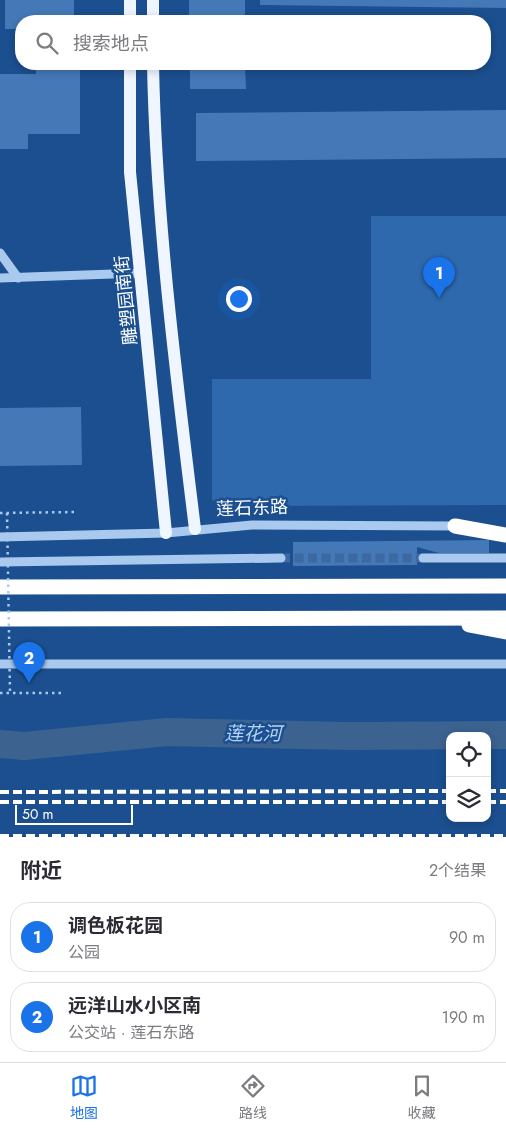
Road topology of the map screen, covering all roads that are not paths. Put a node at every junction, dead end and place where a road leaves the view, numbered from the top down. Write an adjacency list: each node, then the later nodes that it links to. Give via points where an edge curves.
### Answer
1 (130, 0): 3 (main road)
2 (153, 0): 4 (main road)
3 (130, 15)
4 (153, 15)
5 (130, 70): 8 (main road, 雕塑园南街, via 130,172)
6 (153, 70): 13 (main road, via 156,178)
7 (0, 252): 10 (street)
8 (141, 273): 10 (street); 14 (main road, 雕塑园南街)
9 (0, 278): 10 (street)
10 (18, 278)
11 (456, 526): 12 (street, 莲石东路); 13 (street, 莲石东路, via 252,525); 15 (highway)
12 (506, 528)
13 (195, 529): 14 (street, 莲石东路)
14 (166, 532): 16 (street, 莲石东路)
15 (506, 535)
16 (0, 537)
17 (281, 558): 20 (street)
18 (423, 558): 19 (street)
19 (506, 558)
20 (0, 562)
21 (506, 586): 22 (highway)
22 (0, 587)
23 (435, 618): 24 (highway); 25 (highway); 26 (highway)
24 (506, 618)
25 (0, 619)
26 (506, 632)
27 (0, 664): 28 (street)
28 (506, 664)

